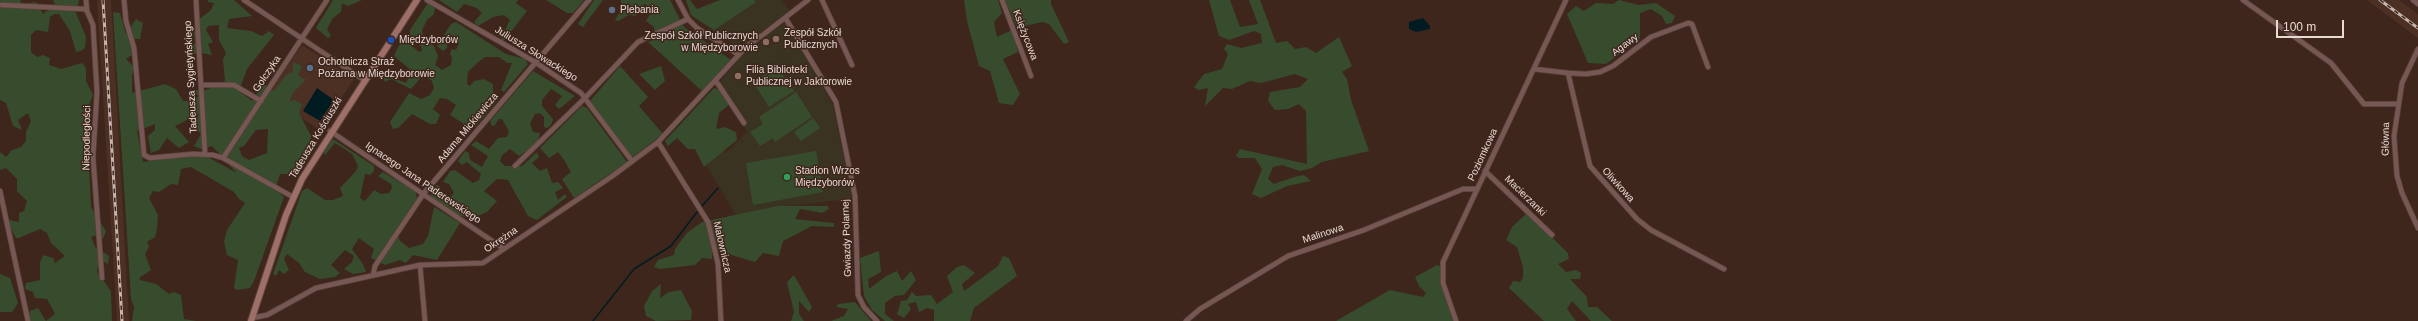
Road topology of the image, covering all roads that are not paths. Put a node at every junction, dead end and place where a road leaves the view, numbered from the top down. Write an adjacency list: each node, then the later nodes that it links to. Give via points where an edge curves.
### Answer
1 (86, 0): 19 (street, Niepodległości)
2 (124, 0): 40 (street, via 126,21 134,48 143,152 150,158)
3 (196, 0): 33 (street, Tadeusza Sygietyńskiego)
4 (244, 0): 16 (street)
5 (327, 0): 22 (street, Golczyka)
6 (417, 0): 31 (main road, Tadeusza Kościuszki)
7 (427, 0): 25 (street, Juliusza Słowackiego)
8 (588, 0): 25 (street, Adama Mickiewicza)
9 (678, 0): 20 (street)
10 (808, 0): 21 (street, Okrężna)
11 (822, 0): 26 (street)
12 (1002, 0): 30 (street, Księżycowa)
13 (1566, 0): 28 (street, Poziomkowa)
14 (2243, 0): 36 (street, via 2331,63 2358,100 2364,104)
15 (2413, 0): 17 (street)
16 (250, 2): 22 (street)
17 (2418, 4)
18 (2, 5): 19 (street)
19 (87, 11): 55 (street, Niepodległości, via 94,25 97,110 94,157)
20 (688, 19): 24 (street, via 697,28); 34 (street, via 638,42)
21 (786, 19): 24 (street, Okrężna); 60 (street, Gwiazdy Polarnej, via 836,102 855,196 858,295 864,307)
22 (302, 39): 31 (street); 35 (street, Golczyka)
23 (2418, 49): 36 (street, Główna, via 2408,66)
24 (739, 55): 32 (street, Okrężna)
25 (534, 62): 34 (street, Juliusza Słowackiego); 47 (street, Adama Mickiewicza)
26 (852, 65)
27 (1708, 67): 29 (street, Agawy, via 1692,24 1651,37 1613,66 1600,72)
28 (1534, 69): 29 (street); 44 (street, Poziomkowa)
29 (1568, 72): 53 (street, Oliwkowa, via 1590,166 1594,173 1637,219 1651,230)
30 (1031, 76)
31 (364, 80): 38 (main road, Tadeusza Kościuszki)
32 (716, 81): 37 (street); 39 (street, Okrężna)
33 (201, 85): 35 (street, via 234,85); 40 (street, Tadeusza Sygietyńskiego)
34 (585, 98): 42 (street, Juliusza Słowackiego); 43 (street)
35 (260, 101): 41 (street, Golczyka)
36 (2397, 104): 49 (street, Główna, via 2395,161 2402,193)
37 (744, 123)
38 (330, 131): 47 (street, Ignacego Jana Paderewskiego); 48 (main road, Tadeusza Kościuszki)
39 (658, 142): 42 (street, Okrężna); 59 (street, Malownicza, via 708,222 718,264)
40 (205, 154): 41 (street)
41 (223, 158): 48 (street)
42 (632, 161): 51 (street, Okrężna)
43 (515, 166)
44 (1485, 172): 45 (street, Poziomkowa); 50 (street, Macierzanki)
45 (1477, 189): 61 (street, Malinowa, via 1462,190 1364,230 1288,256); 62 (street, Poziomkowa, via 1443,262 1443,283)
46 (0, 191): 57 (street)
47 (424, 193): 51 (street, Ignacego Jana Paderewskiego); 54 (street, Adama Mickiewicza, via 375,266)
48 (293, 197): 56 (main road, Tadeusza Kościuszki)
49 (2418, 228)
50 (1552, 235)
51 (504, 249): 52 (street, Okrężna, via 478,264)
52 (420, 265): 54 (street, Okrężna); 58 (street)
53 (1724, 269)
54 (373, 275): 56 (street, Okrężna, via 316,288 267,315)
55 (102, 278)
56 (251, 320)
57 (28, 321)
58 (424, 321)
59 (721, 321)
60 (877, 321)
61 (1186, 321)
62 (1456, 321)

